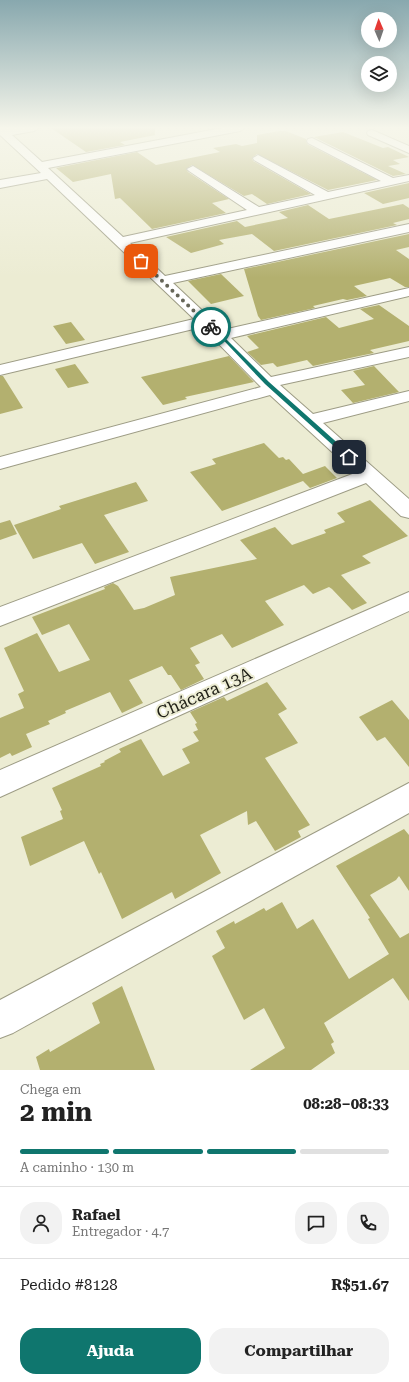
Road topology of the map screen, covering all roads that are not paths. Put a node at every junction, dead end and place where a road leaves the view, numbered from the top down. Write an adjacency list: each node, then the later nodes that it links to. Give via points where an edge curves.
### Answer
1 (21, 178): 8 (street)
2 (53, 178): 12 (street)
3 (206, 178): 10 (street)
4 (294, 178): 9 (street)
5 (384, 178): 7 (street)
6 (409, 178): 7 (street)
7 (392, 182): 9 (street)
8 (0, 184)
9 (326, 196): 10 (street)
10 (257, 212): 12 (street)
11 (409, 228): 13 (street)
12 (121, 241): 13 (street)
13 (162, 281): 15 (street)
14 (409, 292): 16 (street)
15 (205, 321): 16 (street); 18 (street)
16 (220, 336): 19 (street)
17 (409, 352): 19 (street)
18 (0, 370)
19 (270, 386): 21 (street); 22 (street)
20 (409, 396): 21 (street)
21 (308, 421): 23 (street)
22 (0, 463)
23 (369, 475): 24 (street); 26 (street)
24 (408, 509)
25 (409, 601): 27 (street, Chácara 13A)
26 (0, 617)
27 (0, 784)
28 (409, 797): 29 (street)
29 (0, 1020)

